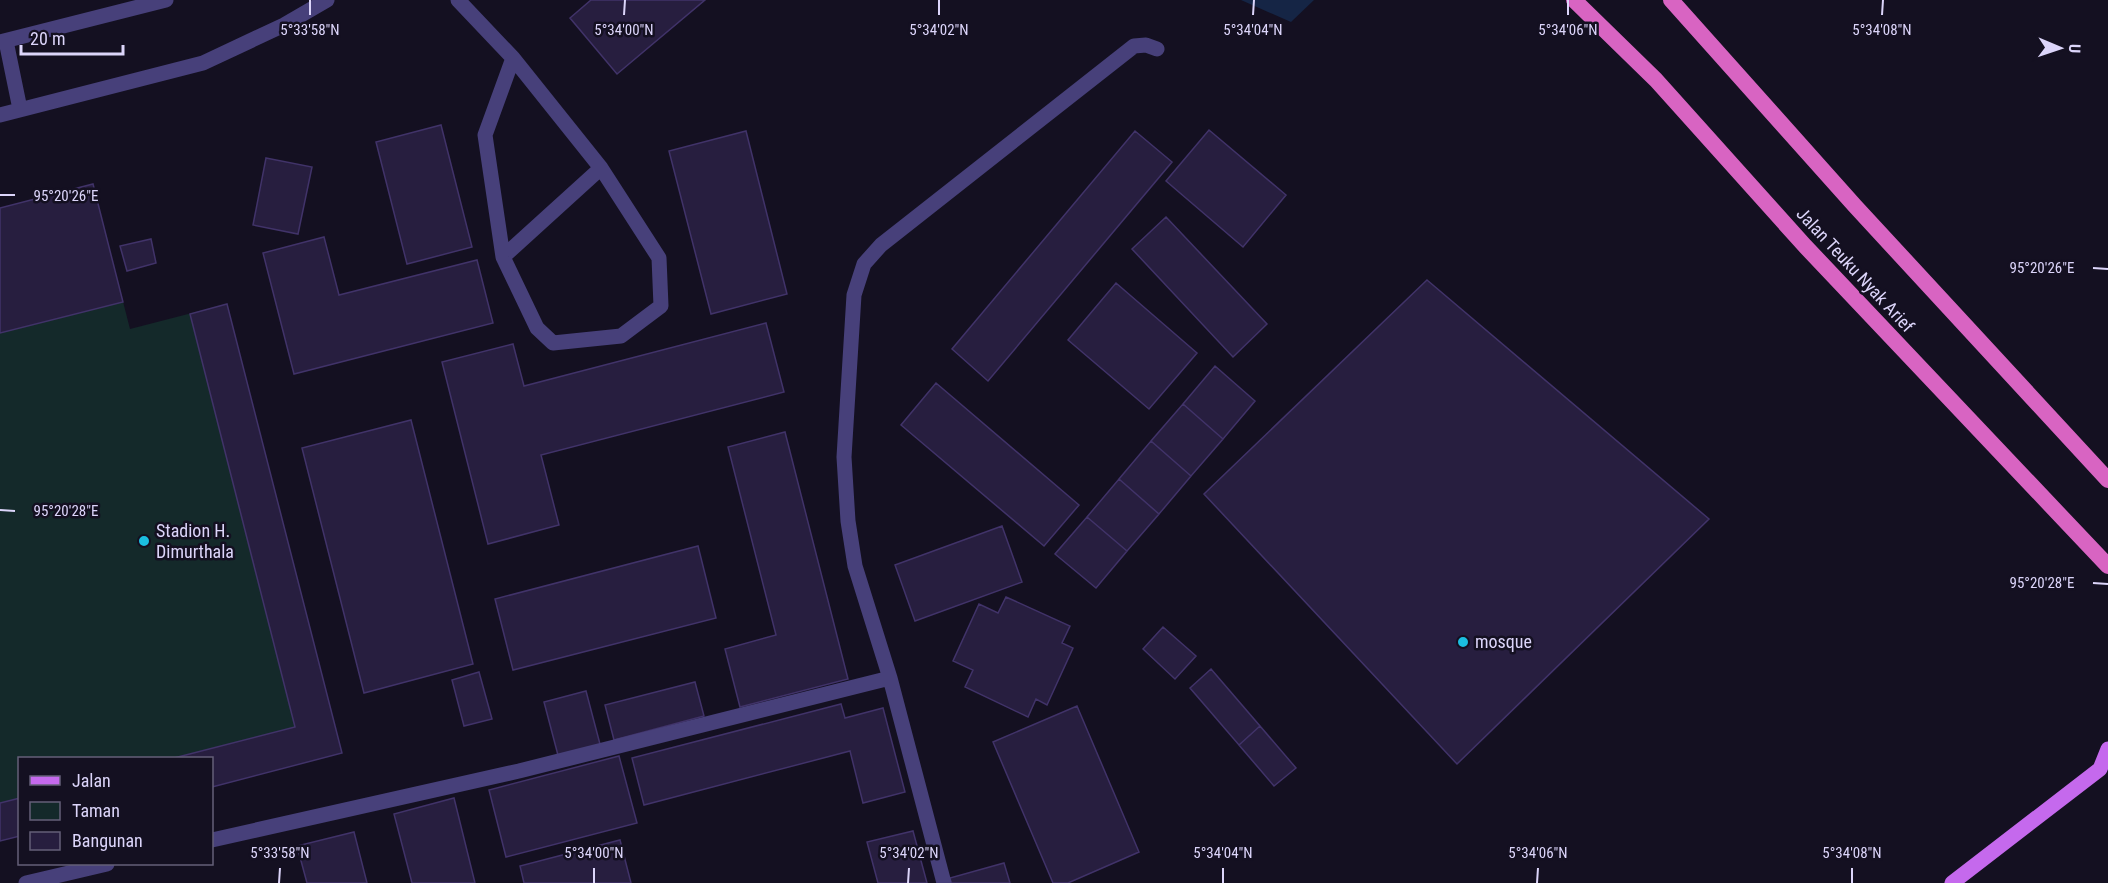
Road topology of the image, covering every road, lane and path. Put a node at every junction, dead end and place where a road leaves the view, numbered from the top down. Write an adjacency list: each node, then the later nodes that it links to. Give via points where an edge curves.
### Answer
1 (166, 0): 6 (street)
2 (458, 0): 8 (street)
3 (1574, 0): 14 (highway, Jalan Teuku Nyak Arief, via 1656,80 1805,246)
4 (1671, 0): 13 (highway)
5 (325, 1): 9 (street, via 203,63)
6 (3, 42): 9 (street)
7 (1157, 49): 15 (street, via 1134,46 881,245 864,264 854,295 849,354 846,478 855,566)
8 (513, 58): 11 (street); 12 (street, via 485,135)
9 (20, 109): 10 (street)
10 (0, 115)
11 (601, 168): 12 (street); 12 (street, via 659,258 661,306 621,336 553,343 537,328)
12 (503, 257)
13 (2108, 480)
14 (2108, 566)
15 (890, 678): 17 (street, via 519,771); 20 (street)
16 (2108, 749): 21 (main road, via 2100,769)
17 (213, 840)
18 (103, 865): 19 (street)
19 (26, 883)
20 (944, 883)
21 (1952, 883)

